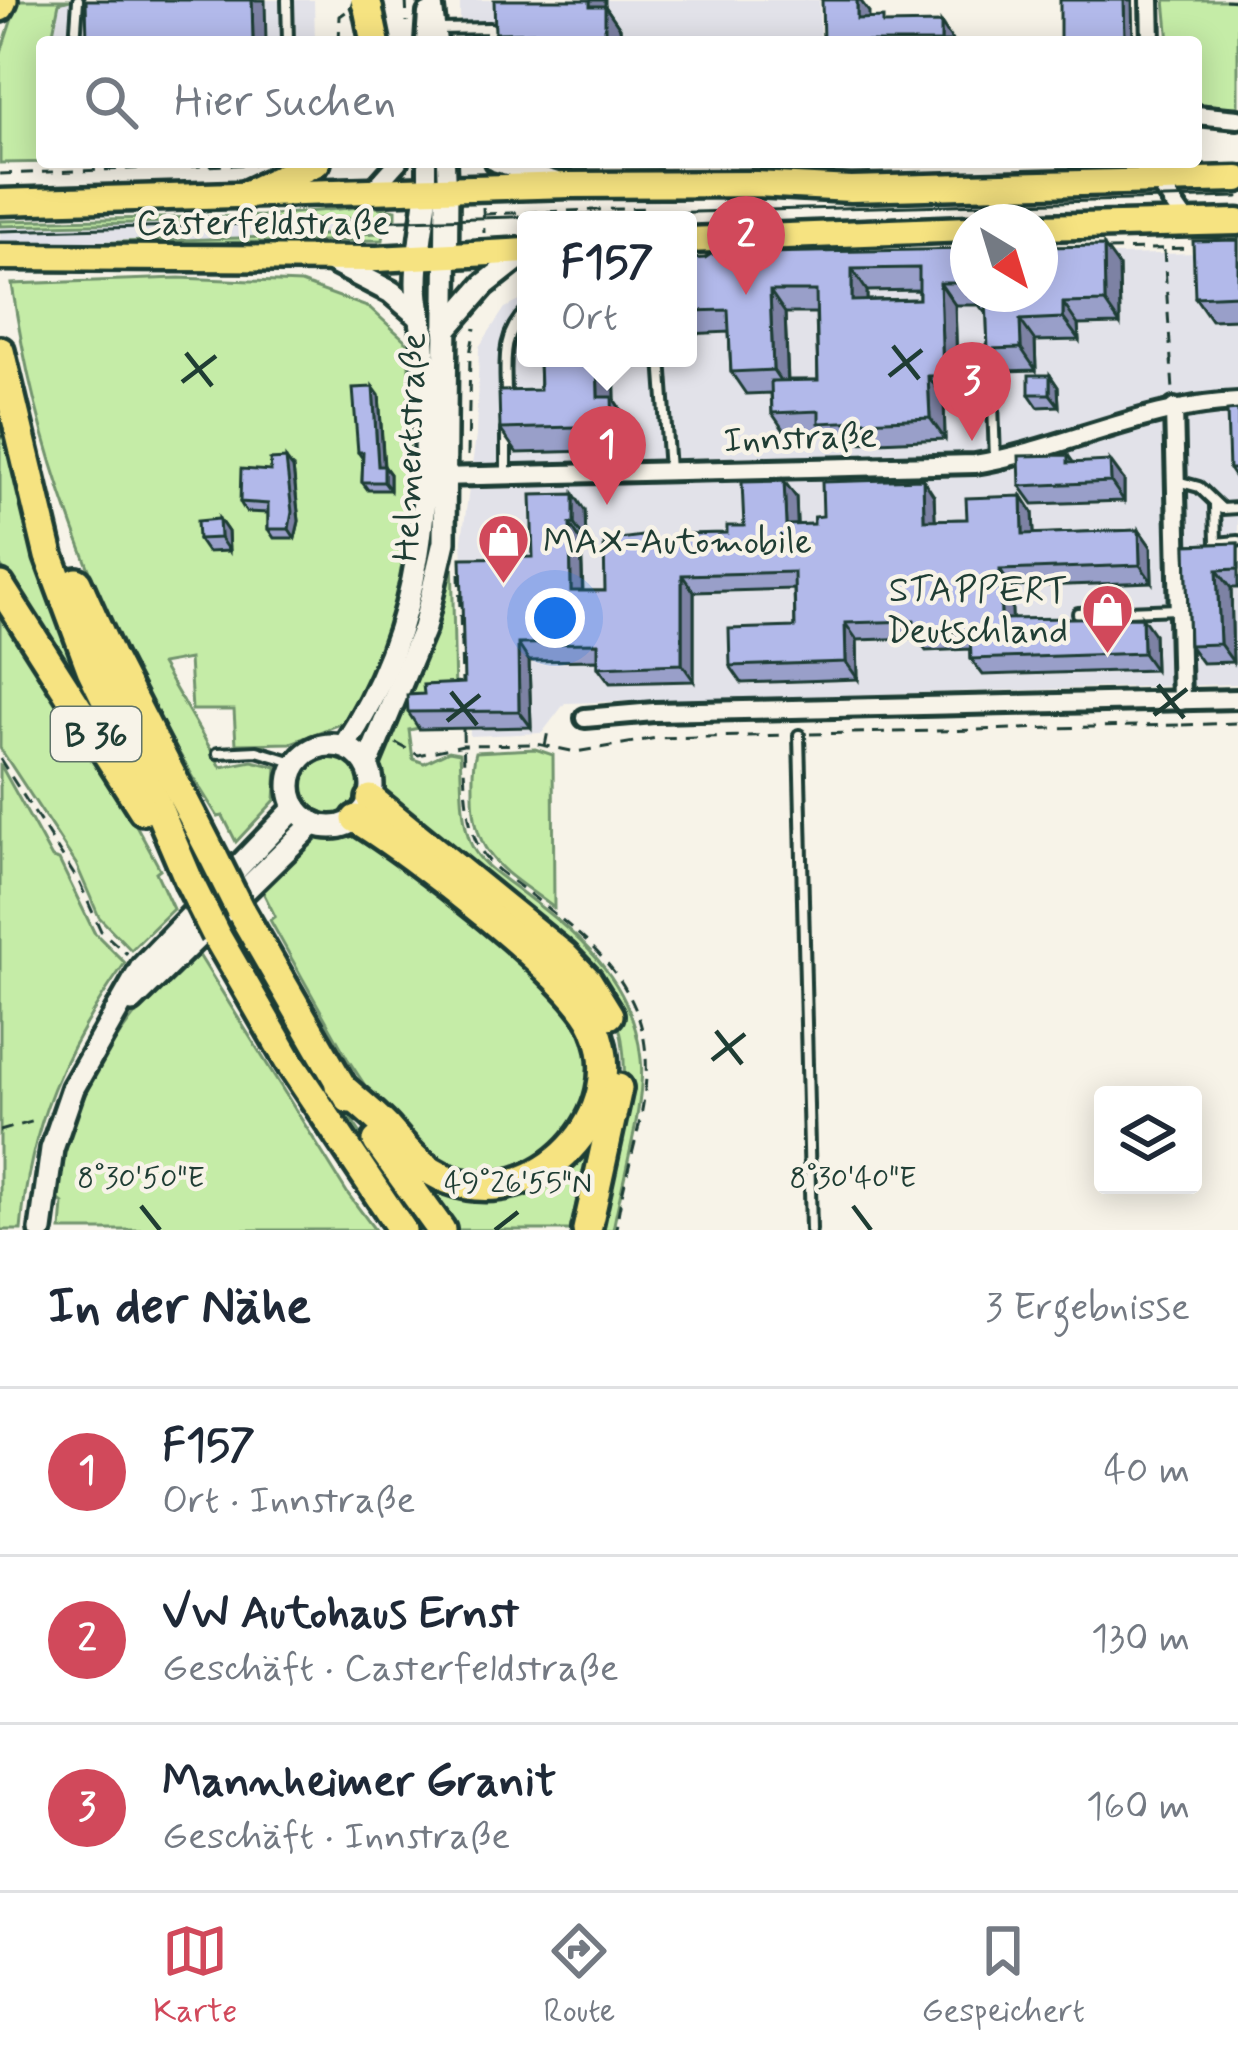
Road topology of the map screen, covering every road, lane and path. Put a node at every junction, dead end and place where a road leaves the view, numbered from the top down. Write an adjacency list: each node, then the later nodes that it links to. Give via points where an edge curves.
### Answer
1 (77, 0): 9 (lane)
2 (287, 0): 10 (lane)
3 (406, 0): 12 (path)
4 (431, 0): 13 (street)
5 (1150, 0): 15 (street)
6 (1225, 0): 7 (path)
7 (1238, 1)
8 (366, 4): 11 (highway)
9 (75, 36)
10 (288, 36)
11 (374, 36)
12 (407, 36)
13 (431, 36): 14 (lane, via 490,28)
14 (490, 36)
15 (1151, 36)
16 (1202, 116): 17 (street)
17 (1238, 119)
18 (182, 168): 25 (path)
19 (303, 168): 30 (highway)
20 (393, 168): 29 (street)
21 (429, 168): 28 (street)
22 (444, 168): 28 (street)
23 (514, 168): 27 (street)
24 (1156, 172): 26 (main road, Casterfeldstraße); 27 (main road, Casterfeldstraße, via 851,189); 35 (street)
25 (0, 174)
26 (1238, 179)
27 (570, 185): 31 (main road, Casterfeldstraße)
28 (437, 190): 29 (main road, Casterfeldstraße); 31 (main road, Casterfeldstraße); 44 (street, Helmertstraße)
29 (370, 193): 30 (main road, Casterfeldstraße)
30 (244, 196): 32 (main road, Casterfeldstraße)
31 (482, 201): 33 (path); 43 (path)
32 (0, 202)
33 (661, 207)
34 (1238, 222): 35 (main road)
35 (1186, 223): 36 (main road)
36 (1058, 227)
37 (950, 230): 38 (main road)
38 (697, 240)
39 (1201, 248): 40 (path)
40 (1164, 249): 41 (path); 56 (path)
41 (1102, 250)
42 (517, 252): 43 (main road, Casterfeldstraße)
43 (485, 253): 44 (main road, Casterfeldstraße)
44 (432, 256): 47 (main road, Casterfeldstraße); 48 (street, Helmertstraße, via 417,281); 51 (street, Helmertstraße)
45 (0, 257): 47 (main road, Casterfeldstraße)
46 (517, 259): 51 (street)
47 (328, 260): 48 (street)
48 (420, 316): 60 (street, Helmertstraße)
49 (517, 320): 61 (lane, via 506,341)
50 (475, 327): 60 (path, via 470,436)
51 (445, 331): 60 (street, Helmertstraße)
52 (991, 344): 57 (lane)
53 (0, 351): 59 (highway, B 36)
54 (662, 367): 58 (lane)
55 (1238, 402): 56 (street, Innstraße)
56 (1174, 408): 57 (street, Innstraße); 62 (street)
57 (995, 461): 58 (street, Innstraße)
58 (669, 472): 61 (street, Innstraße)
59 (29, 474): 90 (highway, B 36, via 91,669); 93 (highway, B 36, bridge, via 111,658)
60 (447, 477): 61 (street, Innstraße); 79 (street, Helmertstraße, via 392,656 368,708); 86 (street, Helmertstraße, via 436,587)
61 (506, 477)
62 (1175, 480): 63 (lane, via 1199,487); 68 (street)
63 (1215, 504): 64 (lane); 65 (lane, via 1216,543)
64 (1238, 508)
65 (1238, 541)
66 (459, 568): 71 (path)
67 (0, 586): 90 (highway, B 36)
68 (1179, 609): 69 (lane); 72 (street)
69 (1078, 613)
70 (1238, 699): 72 (street)
71 (462, 700)
72 (1181, 701): 73 (street); 76 (path)
73 (585, 718)
74 (463, 723): 81 (path)
75 (1238, 723): 76 (path)
76 (1180, 725): 78 (path)
77 (548, 731): 82 (path)
78 (799, 735): 82 (path, via 657,738 576,752); 100 (lane)
79 (337, 740): 85 (street); 85 (path, via 296,747); 86 (street)
80 (394, 742): 81 (path, via 418,754)
81 (463, 745): 82 (path)
82 (545, 746)
83 (218, 753): 85 (lane)
84 (0, 759): 91 (path, via 101,931)
85 (291, 760): 87 (street); 87 (path, via 278,779)
86 (367, 765): 88 (street, Helmertstraße)
87 (287, 806): 89 (street); 91 (street)
88 (363, 809): 89 (street, via 343,826); 93 (highway, via 388,840 564,983 594,1023 605,1062 597,1109 583,1134 549,1166 503,1185 435,1174); 99 (highway, via 564,956 604,1005 620,1070)
89 (314, 824): 92 (street)
90 (190, 883): 97 (highway, B 36, bridge, via 290,1064)
91 (142, 967): 92 (street)
92 (100, 1037): 96 (street, via 52,1149)
93 (339, 1085): 98 (highway, B 36)
94 (45, 1118): 95 (path)
95 (0, 1131)
96 (41, 1230)
97 (402, 1230)
98 (441, 1230)
99 (587, 1230)
100 (811, 1230)

